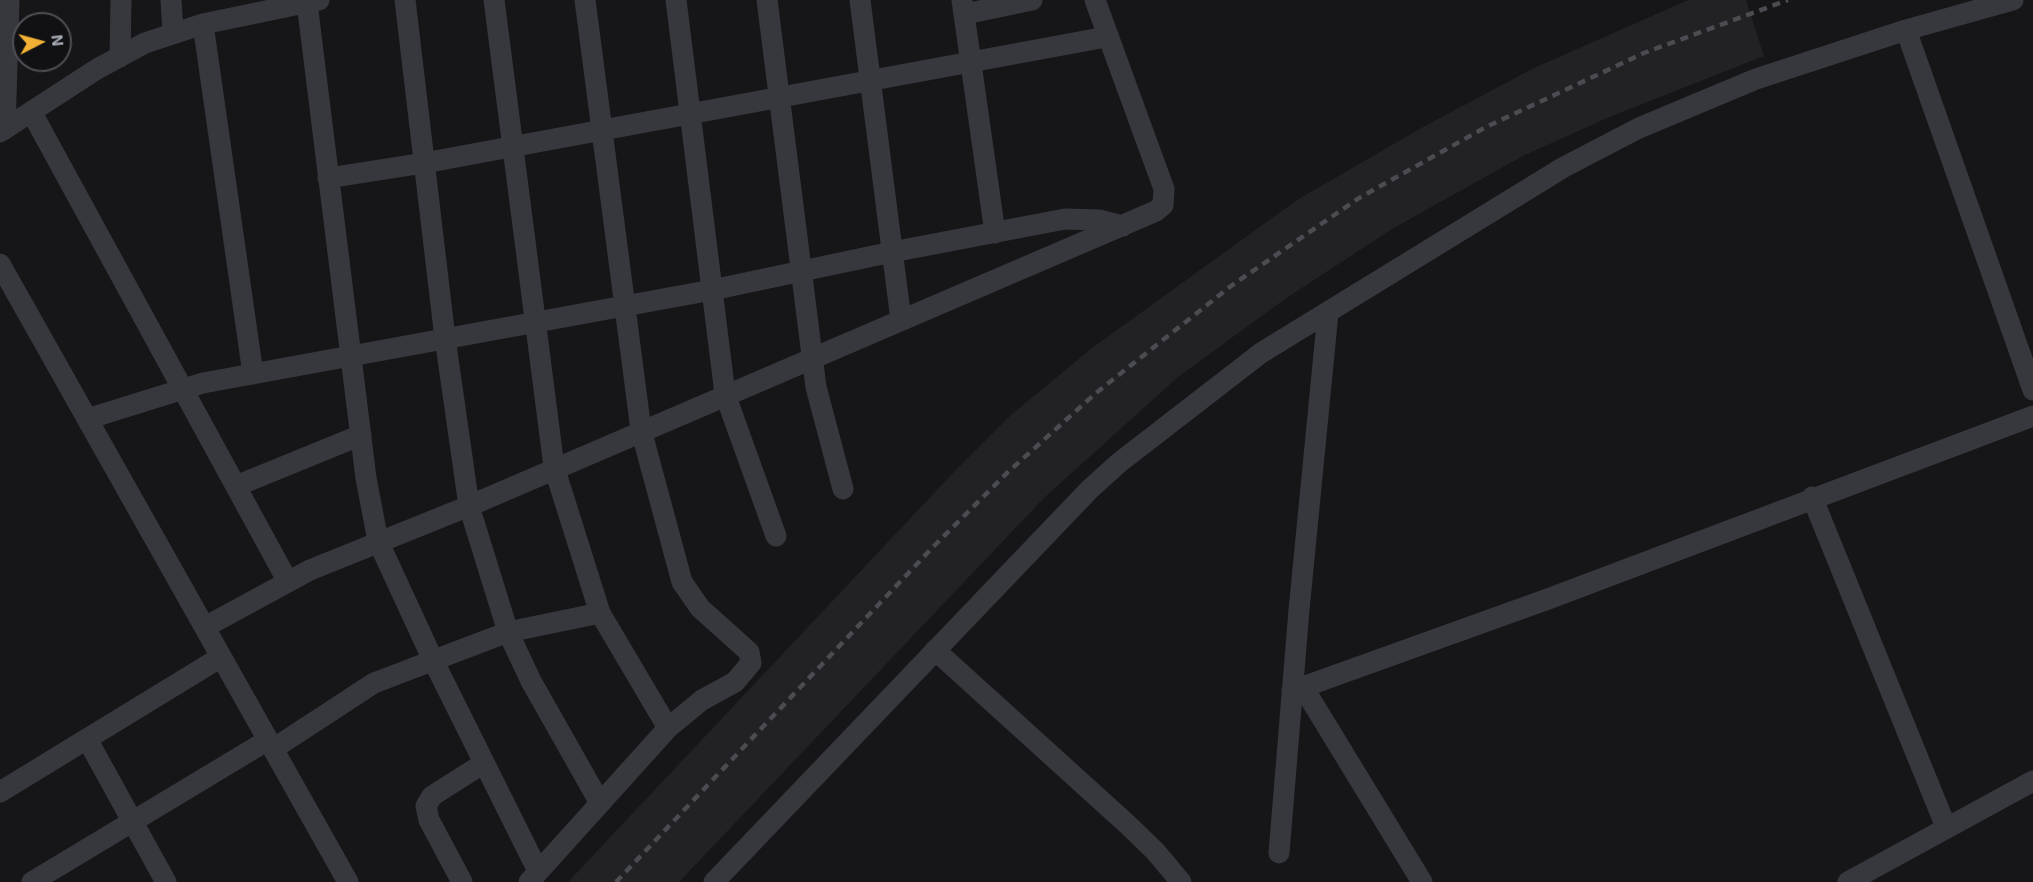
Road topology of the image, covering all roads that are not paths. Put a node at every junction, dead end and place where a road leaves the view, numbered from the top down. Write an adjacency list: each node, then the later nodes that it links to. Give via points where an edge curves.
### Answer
1 (9, 0): 26 (street)
2 (121, 0): 19 (street)
3 (171, 0): 17 (street)
4 (405, 0): 28 (street)
5 (494, 0): 27 (street)
6 (585, 0): 25 (street)
7 (676, 0): 24 (street)
8 (767, 0): 22 (street)
9 (860, 0): 21 (street)
10 (1032, 0): 14 (street)
11 (1095, 0): 18 (street)
12 (2013, 0): 16 (street)
13 (314, 1): 15 (street); 29 (street)
14 (964, 7): 20 (street)
15 (203, 24): 17 (street); 43 (street)
16 (1906, 30): 37 (street, via 1737,86 1639,128 1564,167); 45 (street)
17 (173, 32): 19 (street)
18 (1106, 37): 20 (street); 30 (street, via 1166,198 1156,211)
19 (120, 57): 23 (street)
20 (973, 62): 21 (street); 31 (street)
21 (870, 81): 22 (street); 32 (street)
22 (780, 97): 24 (street); 34 (street)
23 (32, 113): 26 (street); 44 (street)
24 (690, 114): 25 (street); 35 (street)
25 (602, 130): 27 (street); 36 (street)
26 (3, 131)
27 (514, 147): 28 (street); 39 (street)
28 (424, 163): 29 (street); 40 (street)
29 (328, 178): 41 (street)
30 (1123, 226): 31 (street, via 1073,219); 38 (street)
31 (994, 233): 32 (street)
32 (892, 252): 34 (street); 38 (street)
33 (0, 264): 48 (street)
34 (802, 272): 35 (street); 42 (street)
35 (712, 290): 36 (street); 46 (street)
36 (624, 306): 39 (street); 49 (street)
37 (1328, 313): 62 (street, via 1232,374 1120,462 1062,516); 65 (street)
38 (901, 320): 42 (street)
39 (536, 322): 40 (street); 51 (street)
40 (445, 338): 41 (street); 55 (street)
41 (350, 355): 43 (street); 50 (street)
42 (812, 357): 46 (street); 53 (street, via 822,415)
43 (253, 374): 44 (street)
44 (182, 388): 48 (street); 52 (street)
45 (2033, 390)
46 (725, 394): 49 (street); 56 (street)
47 (2033, 416): 54 (street)
48 (87, 419): 60 (street)
49 (640, 430): 51 (street); 66 (street, via 682,582 700,608 752,657 735,682 702,700)
50 (361, 435): 52 (street); 57 (street)
51 (554, 467): 55 (street); 59 (street)
52 (236, 486): 58 (street)
53 (843, 489)
54 (1812, 497): 65 (street, via 1548,599); 74 (street)
55 (469, 506): 57 (street); 61 (street)
56 (776, 536)
57 (378, 541): 58 (street); 64 (street)
58 (287, 580): 60 (street)
59 (600, 613): 61 (street); 66 (street)
60 (205, 627): 63 (street)
61 (508, 633): 64 (street); 72 (street)
62 (935, 650): 81 (street); 82 (street, via 1127,824)
63 (222, 657): 67 (street); 68 (street)
64 (432, 660): 68 (street, via 366,688); 69 (street)
65 (1298, 689): 75 (street); 83 (street)
66 (668, 728): 72 (street)
67 (87, 739): 71 (street); 73 (street)
68 (270, 745): 73 (street); 79 (street)
69 (484, 763): 76 (street); 80 (street, via 432,796 426,806 429,820)
70 (2033, 781): 74 (street)
71 (0, 792)
72 (600, 803): 76 (street)
73 (133, 821): 77 (street); 78 (street)
74 (1946, 827): 84 (street)
75 (1279, 853)
76 (534, 877)
77 (32, 882)
78 (166, 882)
79 (348, 882)
80 (462, 882)
81 (714, 882)
82 (1181, 882)
83 (1422, 882)
84 (1848, 882)

